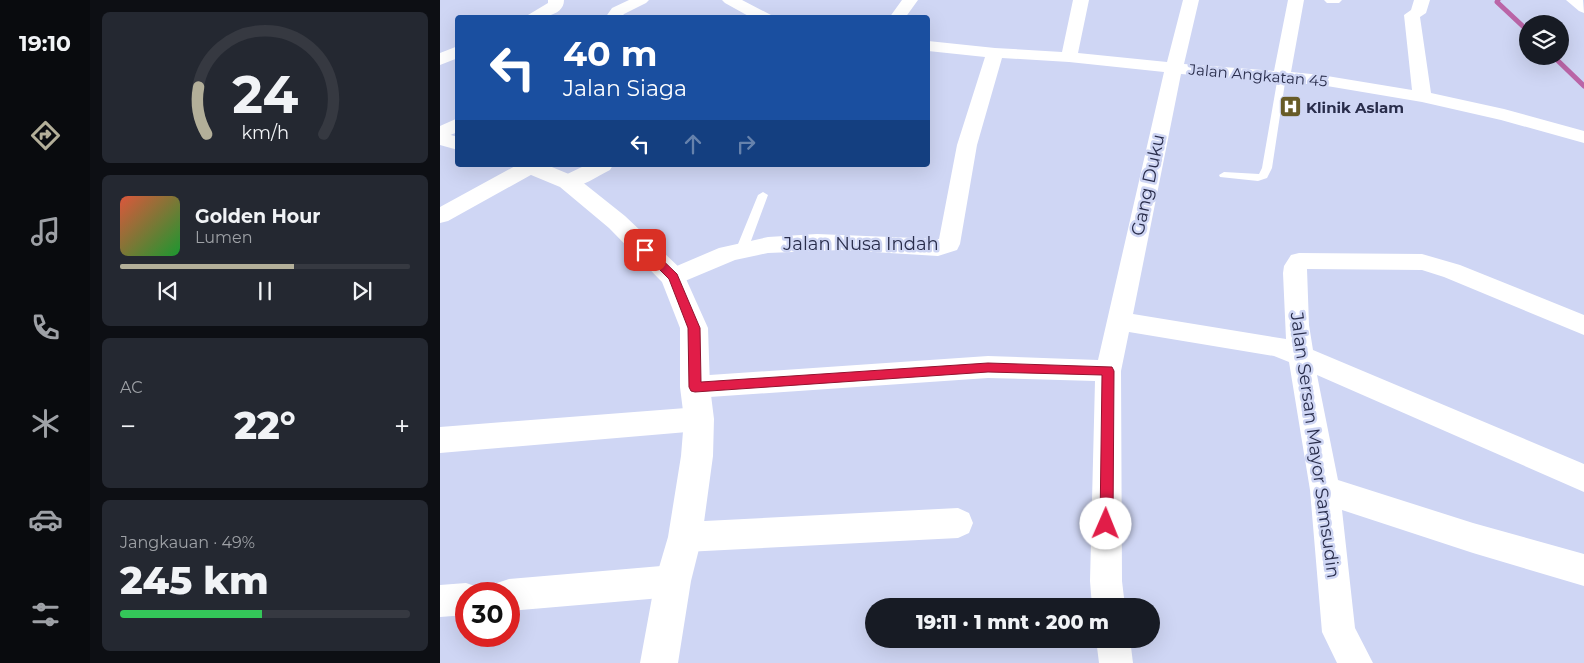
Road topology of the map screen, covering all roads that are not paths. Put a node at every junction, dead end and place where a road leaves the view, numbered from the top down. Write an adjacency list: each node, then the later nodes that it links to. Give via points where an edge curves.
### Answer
1 (556, 0): 11 (street, via 556,5)
2 (641, 0): 12 (street)
3 (730, 0): 13 (street)
4 (910, 0): 14 (street)
5 (1081, 0): 18 (street)
6 (1191, 0): 20 (street, Gang Duku)
7 (1296, 0): 21 (street)
8 (1422, 0): 22 (street, via 1418,12 1412,15)
9 (1574, 0): 10 (street)
10 (1584, 8)
11 (536, 15)
12 (615, 15)
13 (759, 15)
14 (899, 15)
15 (930, 46): 17 (street, Jalan Angkatan 45)
16 (455, 53): 19 (street)
17 (995, 54): 18 (street, Jalan Angkatan 45); 31 (street, Jalan Nusa Indah, via 967,145 949,244 938,248 809,241)
18 (1069, 57): 20 (street, Jalan Angkatan 45)
19 (440, 60)
20 (1174, 68): 21 (street, Jalan Angkatan 45); 33 (street, Gang Duku)
21 (1282, 76): 22 (street, Jalan Angkatan 45); 27 (lane, via 1263,176)
22 (1422, 97): 23 (street, Jalan Angkatan 45)
23 (1584, 137)
24 (527, 167): 30 (street)
25 (531, 167): 28 (highway)
26 (599, 167): 28 (street)
27 (1224, 175)
28 (568, 182): 32 (highway, via 617,222)
29 (763, 195): 31 (lane)
30 (440, 216)
31 (742, 249): 32 (street, Jalan Nusa Indah)
32 (673, 277): 37 (highway, via 694,328)
33 (1119, 322): 35 (street, via 1278,346); 36 (street, Gang Duku)
34 (1584, 325): 35 (street, Jalan Sersan Mayor Samsudin, via 1429,263 1307,260 1299,261 1296,273)
35 (1300, 356): 40 (street); 41 (street, Jalan Sersan Mayor Samsudin)
36 (1108, 371): 37 (street, via 988,367); 47 (street, Gang Duku)
37 (695, 387): 38 (highway)
38 (699, 419): 39 (street); 43 (highway)
39 (440, 440)
40 (1584, 478)
41 (1325, 490): 44 (street); 53 (street, Jalan Sersan Mayor Samsudin, via 1339,632)
42 (958, 523): 43 (street)
43 (685, 537): 45 (highway)
44 (1584, 570)
45 (673, 581): 46 (street); 51 (highway)
46 (520, 594)
47 (1108, 598)
48 (455, 600): 49 (street)
49 (440, 601)
50 (1114, 648): 52 (street)
51 (659, 663)
52 (1116, 663)
53 (1356, 663)

